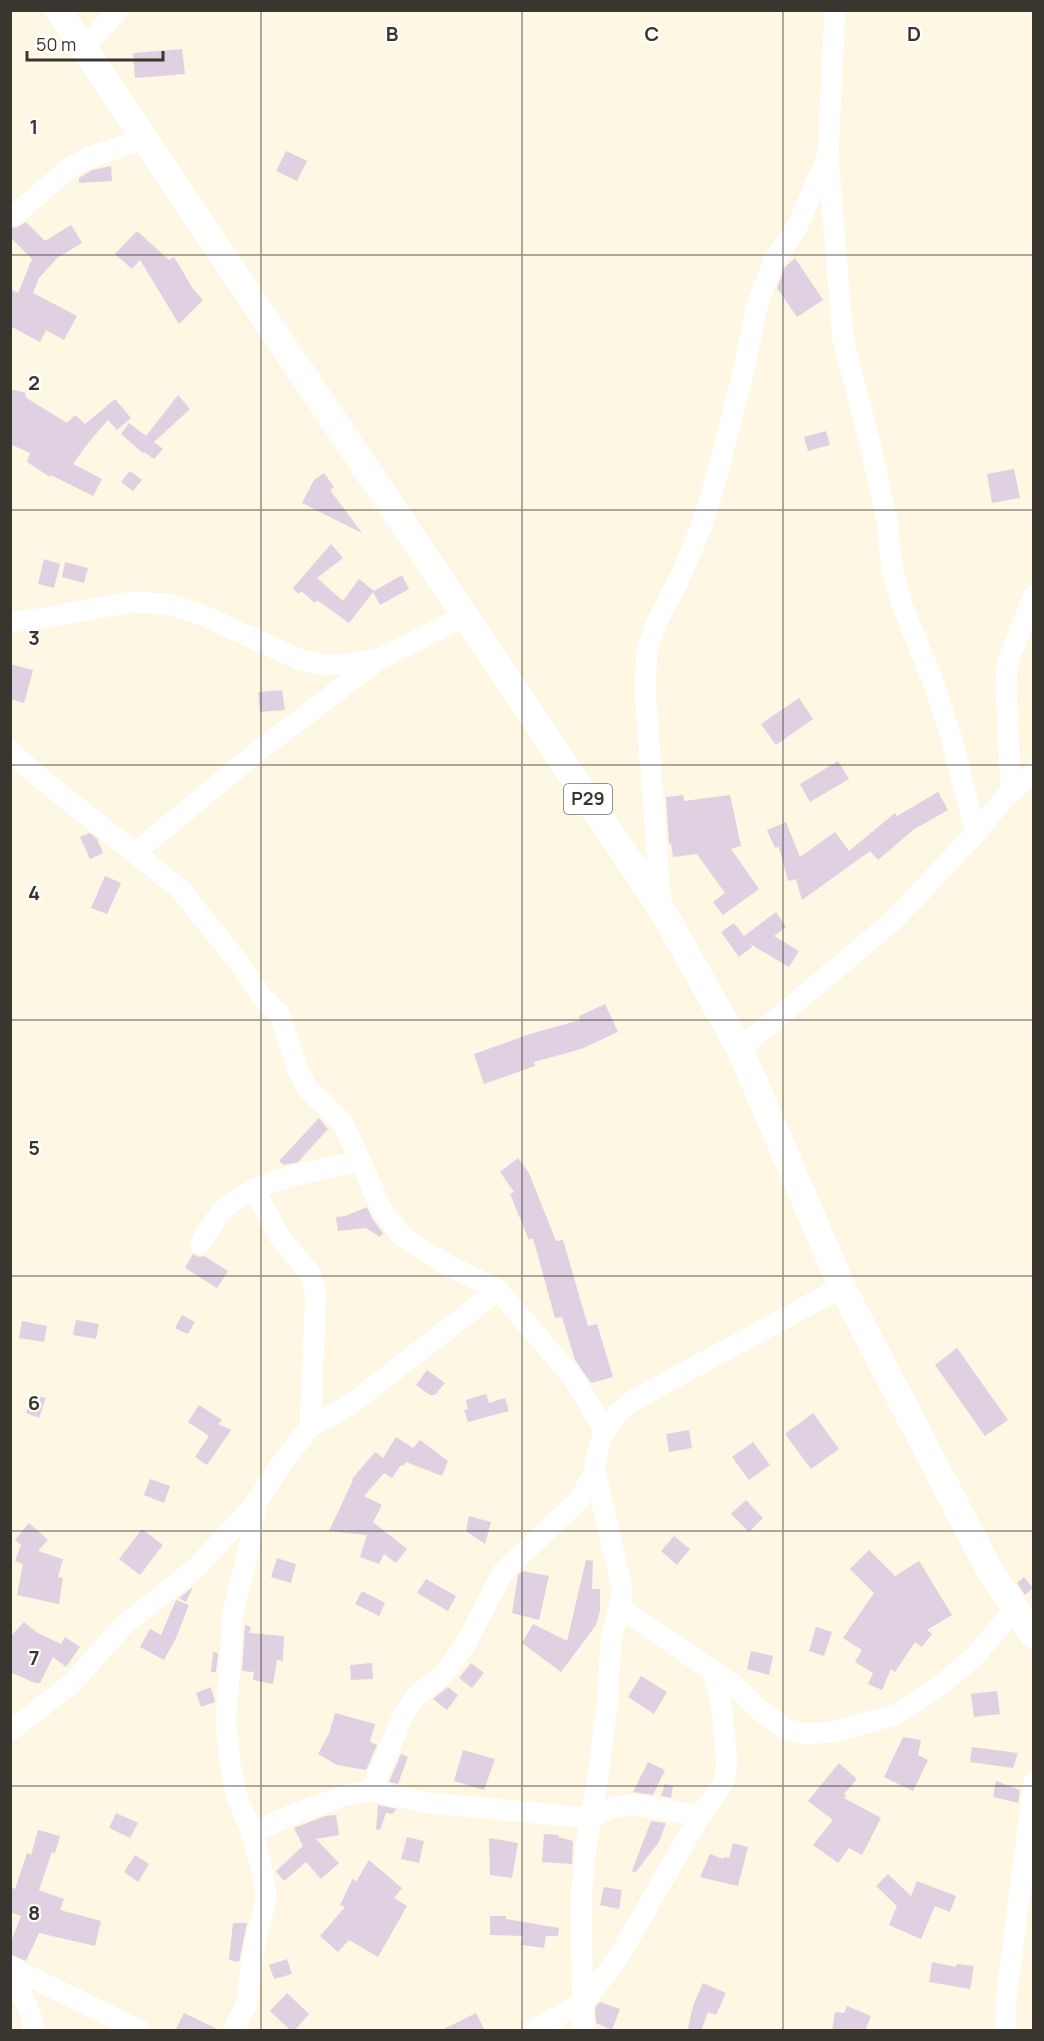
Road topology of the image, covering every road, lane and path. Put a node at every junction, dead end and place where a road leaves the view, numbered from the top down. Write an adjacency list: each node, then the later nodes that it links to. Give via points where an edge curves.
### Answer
1 (58, 10): 4 (main road, P29)
2 (118, 10): 4 (street)
3 (835, 10): 6 (street)
4 (83, 49): 5 (main road, P29)
5 (144, 139): 7 (street, via 87,158); 9 (main road, P29)
6 (828, 154): 15 (street, via 843,340 887,521 892,569 951,737); 17 (street, via 798,225 774,261 758,302 702,525 647,650 645,688)
7 (10, 216)
8 (1034, 595): 14 (street, via 1007,664)
9 (465, 615): 11 (street); 17 (main road, P29)
10 (10, 622): 11 (street, via 130,602 168,604 202,615 296,658 322,665)
11 (381, 658): 16 (street, via 256,753)
12 (10, 751): 16 (street)
13 (1034, 773): 14 (street)
14 (1011, 792): 15 (street)
15 (976, 833): 18 (street, via 893,921)
16 (135, 853): 19 (street, via 180,889 280,1015 297,1070 307,1088 343,1123)
17 (661, 908): 18 (main road, P29)
18 (740, 1049): 22 (main road, P29)
19 (361, 1161): 20 (street); 23 (street, via 382,1210 402,1236 449,1266)
20 (254, 1189): 21 (street, via 230,1204 208,1228); 24 (street, via 279,1236 310,1274 316,1295)
21 (200, 1244)
22 (842, 1287): 25 (street, via 632,1401 618,1412); 29 (main road, P29, via 991,1573)
23 (498, 1290): 24 (street, via 350,1405); 25 (street, via 574,1379)
24 (310, 1427): 27 (street)
25 (605, 1431): 26 (street)
26 (595, 1472): 28 (street, via 619,1568); 34 (street, via 579,1500 503,1572 465,1645 444,1672 415,1697)
27 (256, 1503): 32 (street, via 196,1568 124,1625 72,1683); 37 (street, via 233,1613 226,1722 237,1797)
28 (620, 1605): 31 (street); 36 (street, via 611,1640 607,1707)
29 (1015, 1609): 30 (main road, P29); 31 (street, via 974,1657 938,1687 895,1715 832,1732 804,1734 786,1729)
30 (1034, 1636)
31 (713, 1671): 35 (street, via 728,1764 724,1782)
32 (10, 1731)
33 (1034, 1782): 46 (street, via 1006,2001)
34 (371, 1791): 36 (street, via 428,1803); 37 (street, via 338,1798)
35 (700, 1816): 36 (street, via 635,1805 614,1807); 40 (street, via 615,1961)
36 (590, 1818): 40 (street, via 580,1902)
37 (252, 1833): 43 (street, via 266,1899 254,1947 247,2002)
38 (10, 1967): 42 (street)
39 (10, 1977): 41 (street, via 32,2015)
40 (583, 2003): 44 (street); 45 (street)
41 (34, 2031)
42 (139, 2031)
43 (234, 2031)
44 (533, 2031)
45 (583, 2031)
46 (1006, 2031)

